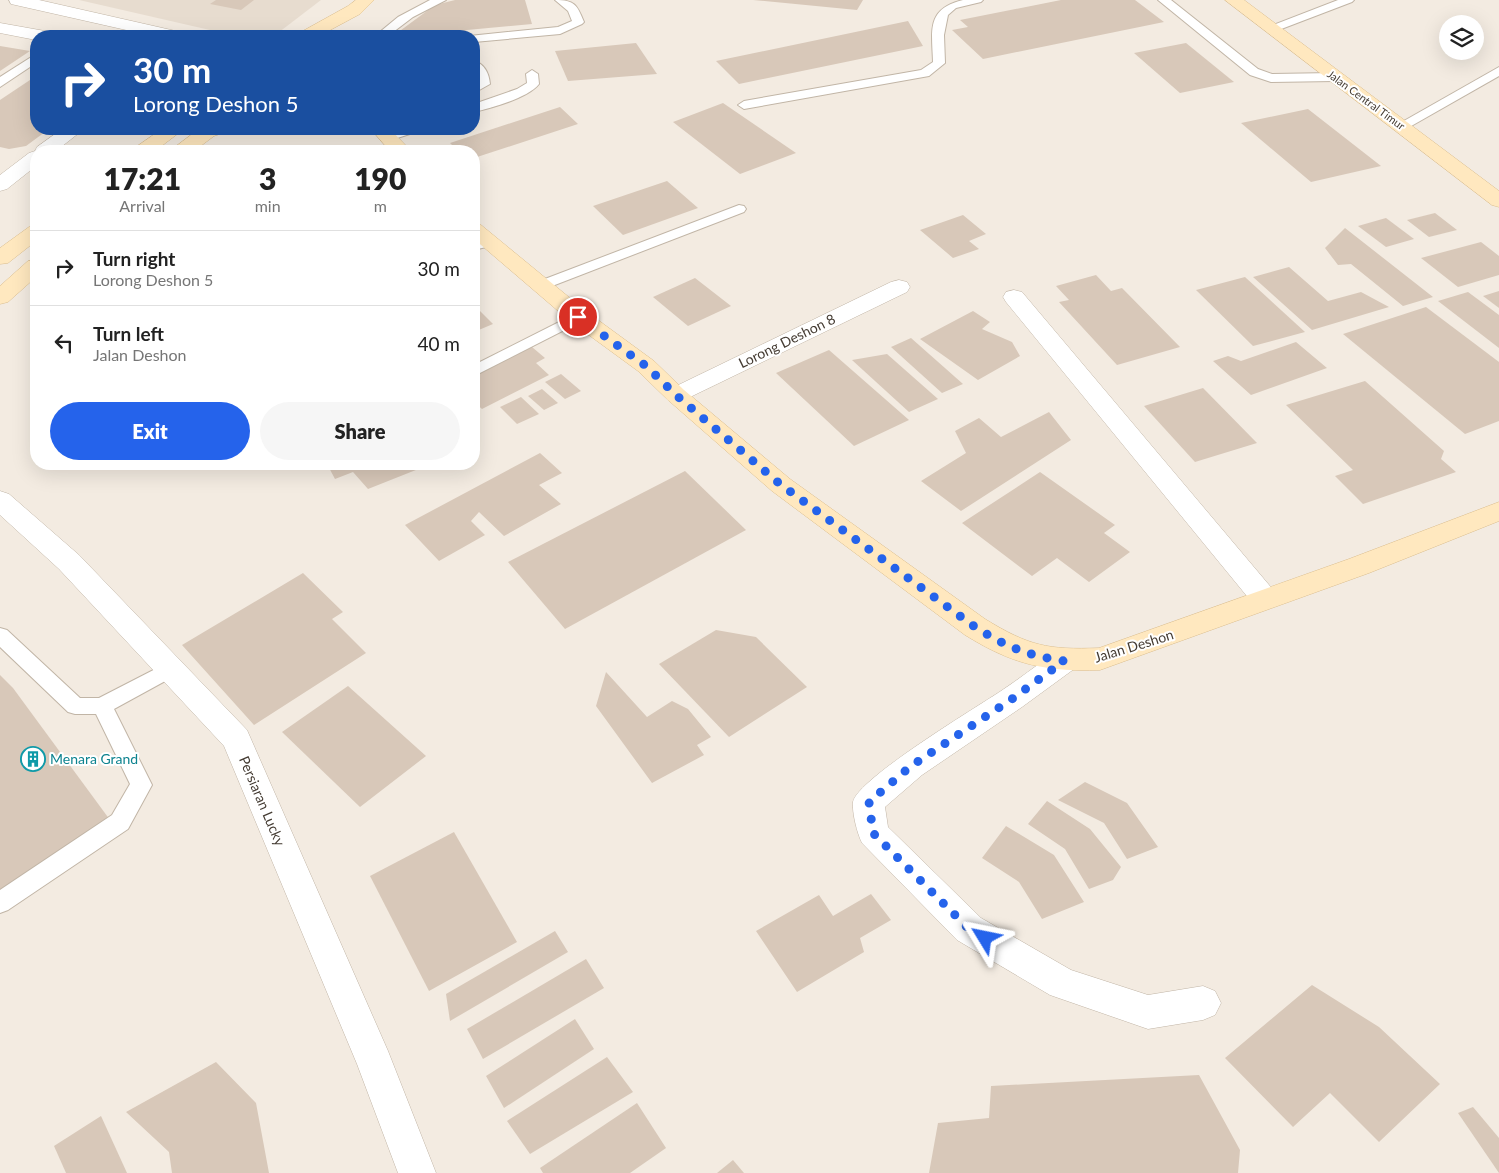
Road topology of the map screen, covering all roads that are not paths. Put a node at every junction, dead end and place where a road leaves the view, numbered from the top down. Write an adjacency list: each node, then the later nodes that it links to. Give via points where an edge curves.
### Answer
1 (17, 0): 11 (street)
2 (440, 0): 14 (lane, via 420,8)
3 (561, 0): 16 (lane, via 573,9 578,22 560,30)
4 (977, 0): 24 (lane, via 952,6 942,14 938,35 939,63 925,73)
5 (1164, 0): 21 (lane, via 1254,72 1271,78)
6 (1233, 0): 10 (main road, Jalan Central Timur)
7 (1348, 0): 10 (lane)
8 (360, 5): 12 (main road); 13 (main road)
9 (0, 28): 15 (street)
10 (1272, 29): 21 (main road, Jalan Central Timur)
11 (148, 30)
12 (317, 30)
13 (337, 30)
14 (387, 30)
15 (30, 33)
16 (480, 37)
17 (30, 62): 22 (lane)
18 (480, 71): 23 (lane, via 484,84)
19 (1499, 71): 26 (lane)
20 (532, 74): 25 (lane, via 533,84 521,92)
21 (1334, 77): 26 (main road, Jalan Central Timur)
22 (0, 83)
23 (480, 86)
24 (744, 105)
25 (480, 106)
26 (1401, 126): 39 (main road, Jalan Central Timur)
27 (66, 135): 31 (street)
28 (166, 135): 32 (main road)
29 (204, 135): 33 (main road)
30 (386, 135): 34 (main road)
31 (52, 145)
32 (151, 145)
33 (190, 145)
34 (395, 145)
35 (0, 161): 36 (street)
36 (30, 164)
37 (30, 165): 38 (street)
38 (0, 185)
39 (1499, 201)
40 (739, 208): 45 (lane)
41 (30, 236): 43 (main road)
42 (480, 240): 45 (main road, Jalan Deshon)
43 (0, 258)
44 (30, 272): 47 (main road)
45 (542, 285): 49 (main road, Jalan Deshon)
46 (898, 287): 51 (street, Lorong Deshon 8)
47 (0, 297)
48 (1014, 297): 54 (street)
49 (578, 317): 50 (lane); 51 (main road, Jalan Deshon, via 646,366)
50 (480, 367)
51 (676, 395): 56 (main road, Jalan Deshon, via 780,484 975,627 1033,656)
52 (0, 500): 57 (street, Persiaran Lucky, via 69,562)
53 (1499, 511): 54 (main road, Jalan Deshon)
54 (1265, 600): 56 (main road, Jalan Deshon, via 1100,660)
55 (0, 635): 58 (lane, via 75,706)
56 (1064, 661): 60 (street, via 911,766 869,802 873,833 969,929 1062,983 1148,1012)
57 (171, 669): 58 (lane); 61 (street, Persiaran Lucky, via 236,739 371,1054)
58 (102, 706): 59 (lane, via 141,785 120,822)
59 (0, 903)
60 (1204, 1003)
61 (417, 1173)

